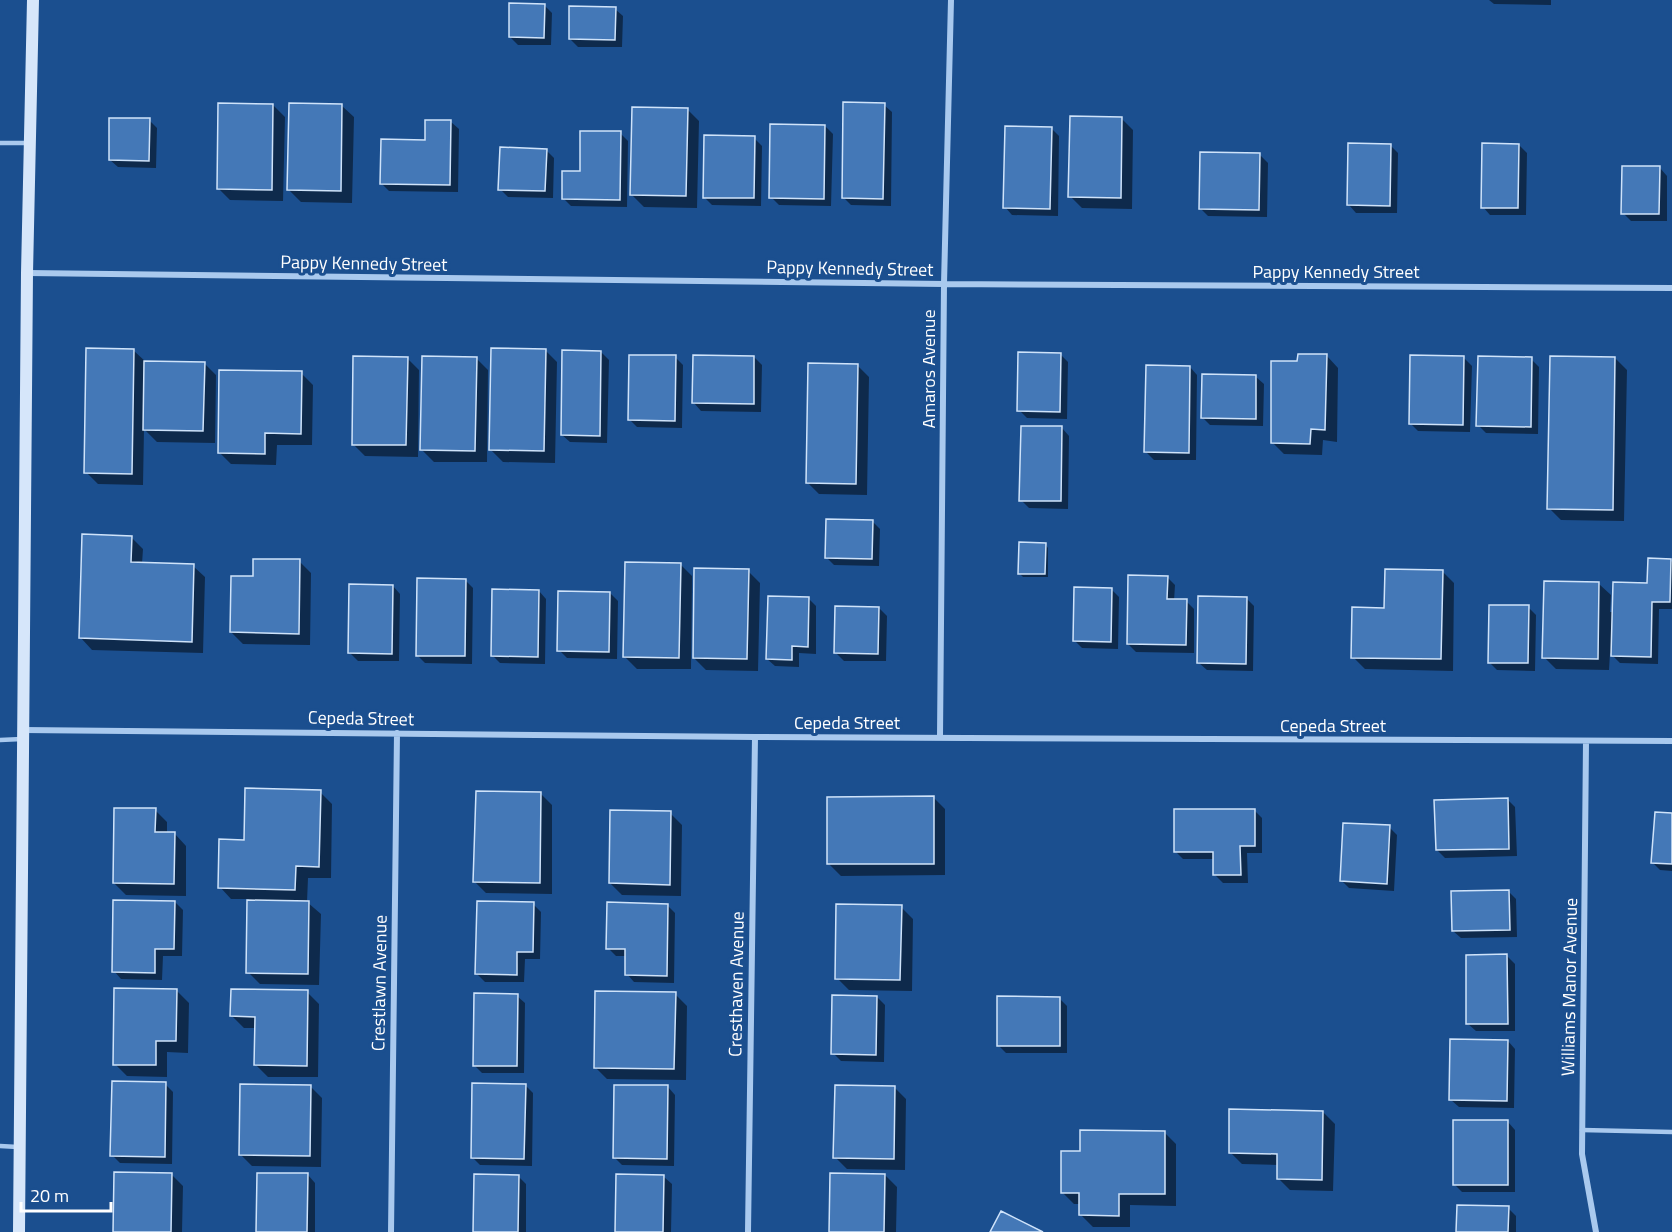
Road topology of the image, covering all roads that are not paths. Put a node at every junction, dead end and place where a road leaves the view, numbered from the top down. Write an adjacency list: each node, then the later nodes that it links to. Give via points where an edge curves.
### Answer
1 (33, 0): 4 (street)
2 (951, 0): 6 (street, Amaros Avenue)
3 (0, 143): 4 (lane)
4 (30, 143): 5 (street)
5 (27, 273): 6 (street, Pappy Kennedy Street); 8 (street)
6 (944, 284): 7 (street, Pappy Kennedy Street); 11 (street, Amaros Avenue)
7 (1672, 288)
8 (22, 734): 9 (street, Cepeda Street); 12 (lane); 18 (street)
9 (397, 734): 10 (street, Cepeda Street); 20 (street, Crestlawn Avenue)
10 (755, 737): 11 (street, Cepeda Street); 21 (street, Cresthaven Avenue)
11 (940, 737): 14 (street, Cepeda Street)
12 (0, 740)
13 (1672, 741): 14 (street, Cepeda Street)
14 (1586, 742): 15 (street, Williams Manor Avenue)
15 (1582, 1130): 16 (lane); 22 (street, Williams Manor Avenue, via 1582,1154)
16 (1672, 1132)
17 (0, 1146): 18 (lane)
18 (20, 1147): 19 (street)
19 (19, 1232)
20 (391, 1232)
21 (748, 1232)
22 (1596, 1232)

